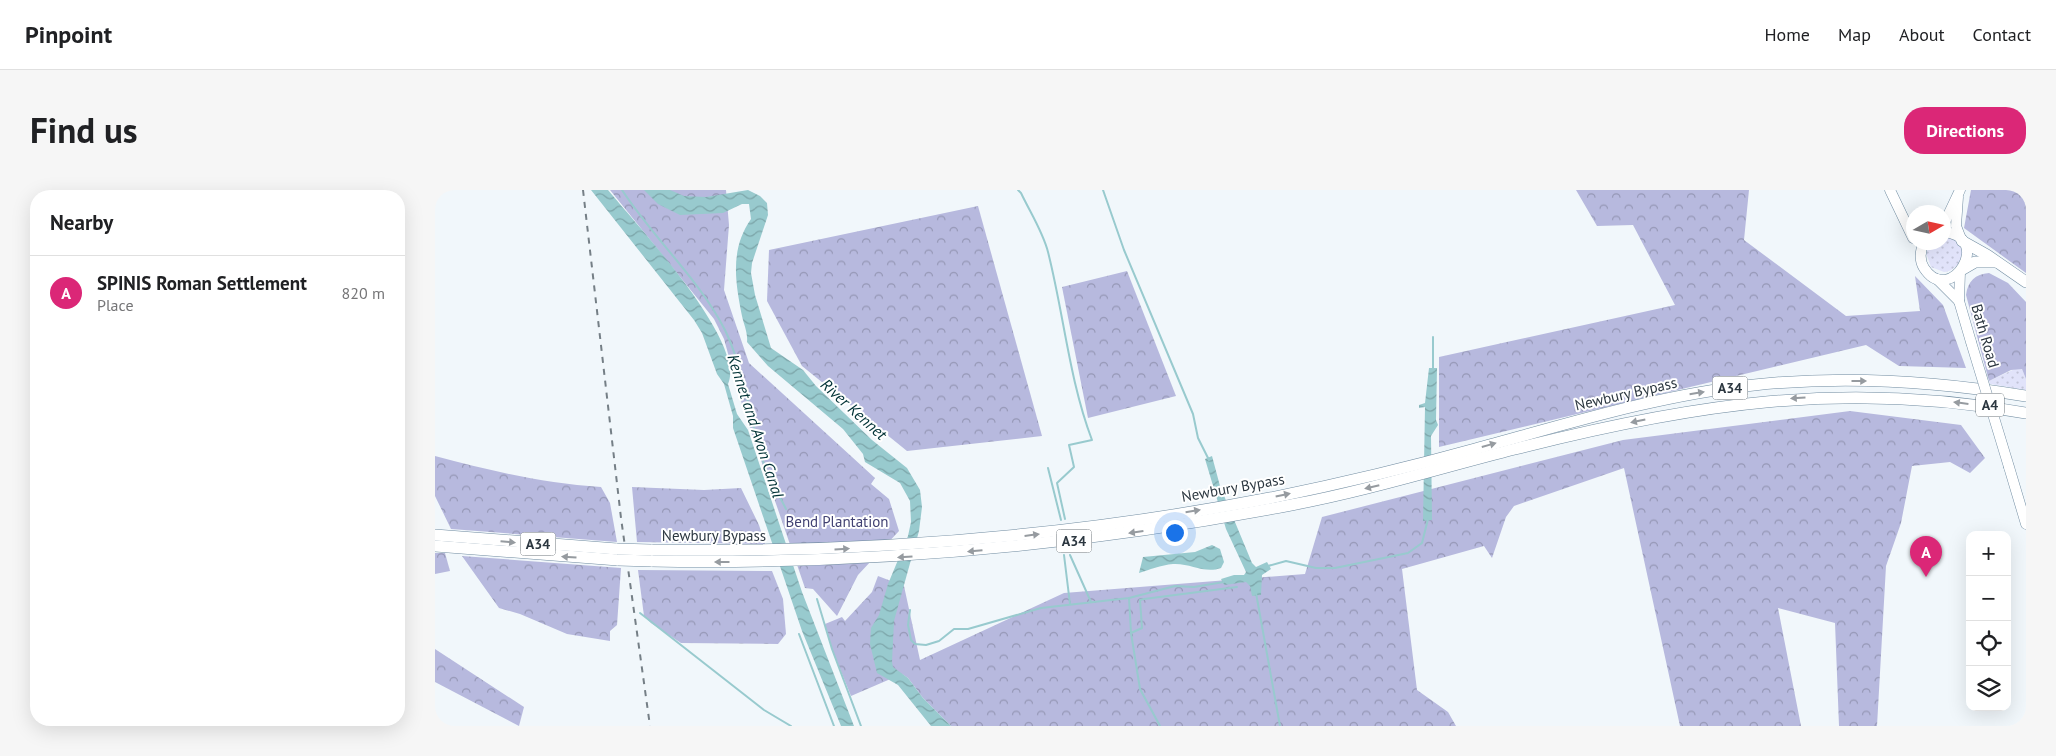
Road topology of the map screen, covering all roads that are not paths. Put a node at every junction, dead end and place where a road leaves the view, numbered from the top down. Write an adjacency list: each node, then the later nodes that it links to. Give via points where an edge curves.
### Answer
1 (1890, 190): 3 (main road)
2 (1959, 194): 4 (main road); 8 (main road, Bath Road, via 1956,226)
3 (1901, 209): 5 (main road); 6 (main road)
4 (1951, 210)
5 (1906, 214)
6 (1906, 221)
7 (1951, 234): 8 (main road)
8 (1961, 240): 12 (highway); 13 (main road, Bath Road, via 1967,255)
9 (1918, 250): 11 (main road)
10 (1923, 250): 11 (main road)
11 (1921, 260): 14 (main road, Bath Road, via 1926,271)
12 (1996, 262): 13 (highway, via 1975,262); 15 (highway)
13 (1962, 270): 14 (main road, via 1950,278); 16 (main road, Bath Road / A4, via 1958,282)
14 (1936, 278): 16 (main road, Bath Road / A4)
15 (2026, 282)
16 (1959, 301): 20 (main road, Bath Road / A4, bridge)
17 (2026, 396): 19 (highway, Newbury Bypass / A34, one-way to 17, via 1636,405 1751,385 1841,380 1909,381)
18 (2026, 413): 19 (highway, Newbury Bypass / A34, one-way to 19, via 1906,398 1830,397 1758,401 1673,414)
19 (1442, 464): 23 (highway, Newbury Bypass / A34, via 1236,510)
20 (2026, 524)
21 (435, 535): 24 (highway, Newbury Bypass / A34, one-way to 24)
22 (435, 546): 24 (highway, Newbury Bypass / A34, one-way to 22)
23 (930, 549): 25 (highway, Newbury Bypass / A34, one-way to 23, via 888,546); 25 (highway, Newbury Bypass / A34, one-way to 25, via 882,558)
24 (617, 554): 25 (highway, Newbury Bypass / A34, bridge)
25 (798, 556)

